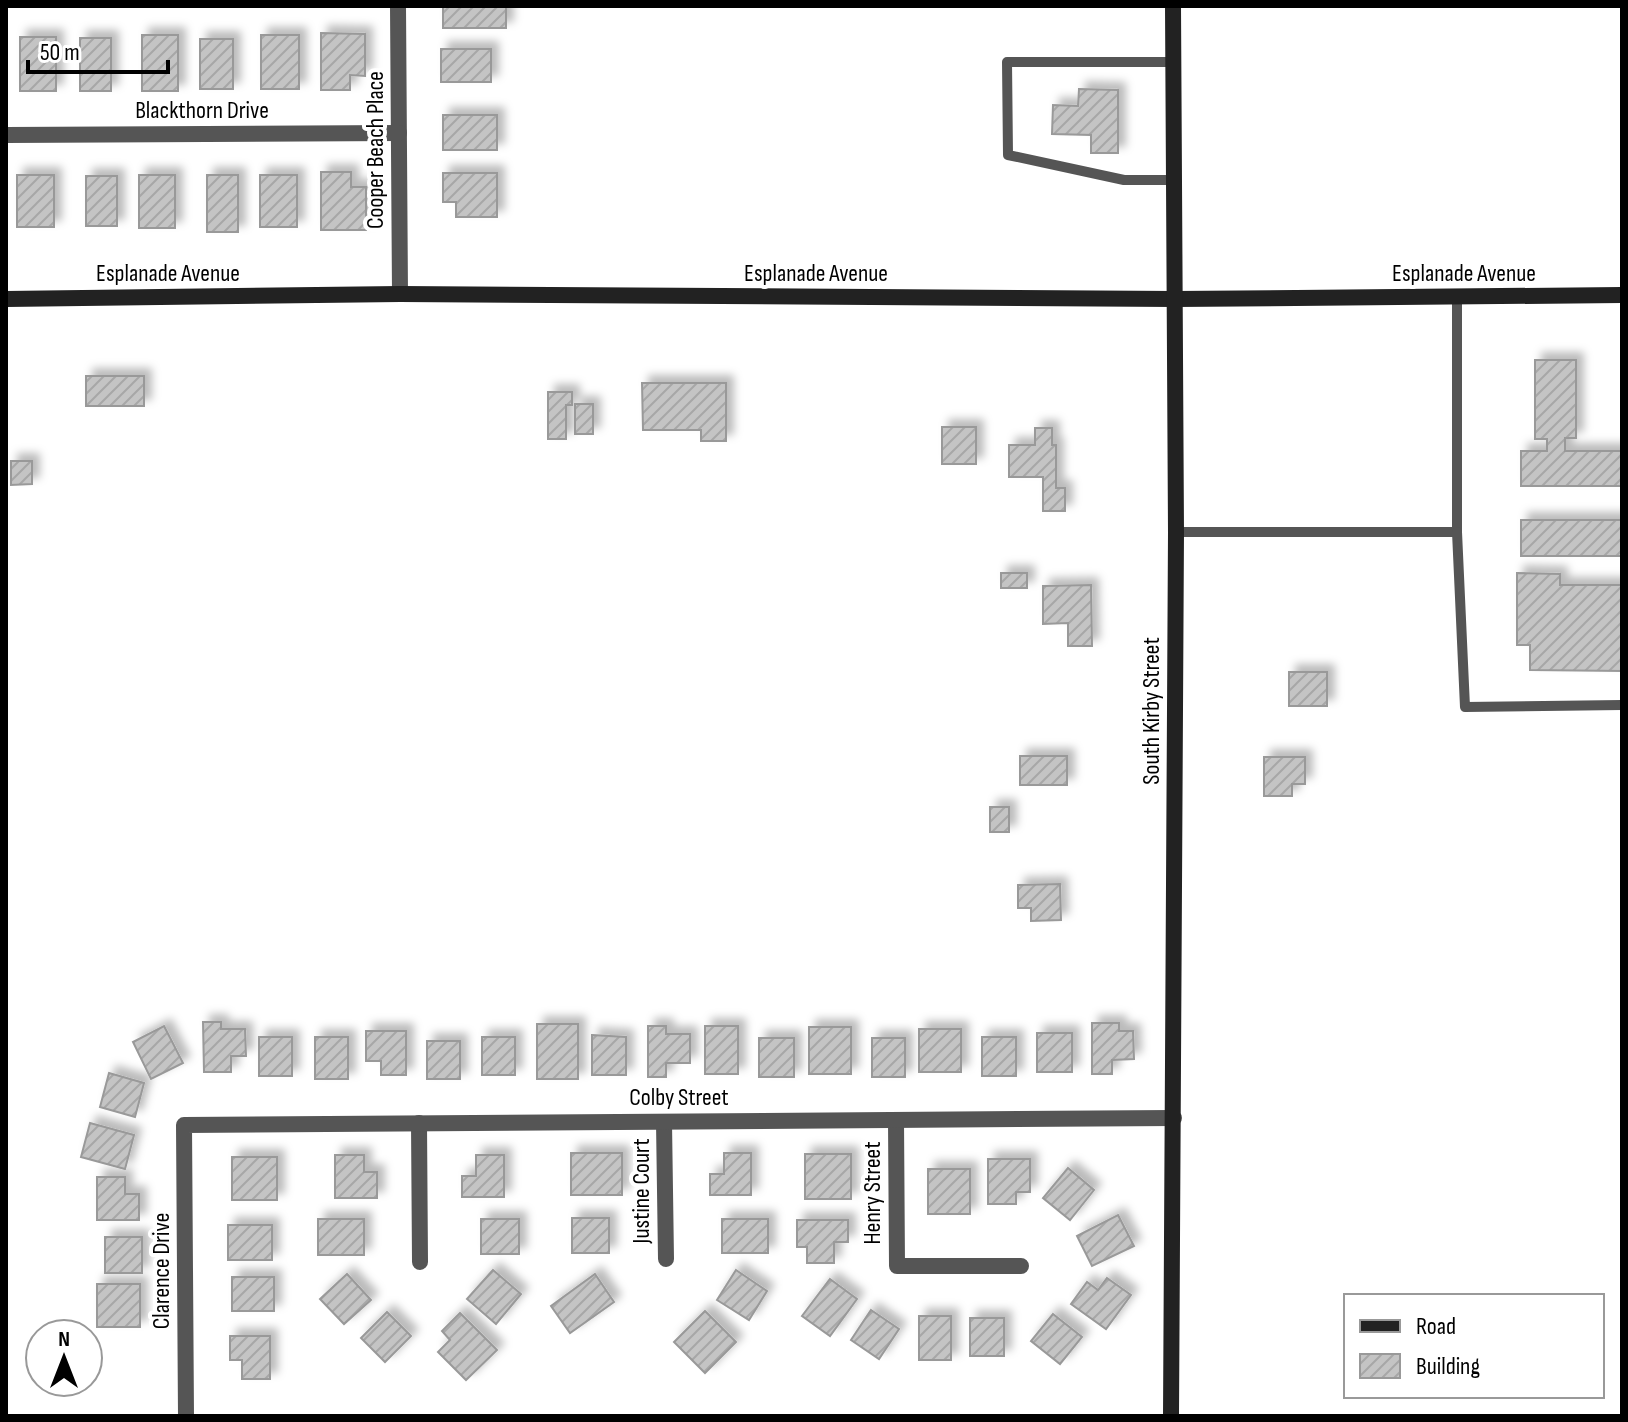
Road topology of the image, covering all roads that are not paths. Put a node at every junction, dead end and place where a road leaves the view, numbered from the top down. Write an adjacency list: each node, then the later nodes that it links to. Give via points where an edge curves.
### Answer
1 (398, 6): 4 (street, Cooper Beach Place)
2 (1173, 6): 3 (main road, South Kirby Street)
3 (1173, 62): 6 (main road, South Kirby Street); 6 (lane, via 1007,62 1008,155 1124,180)
4 (399, 133): 5 (street, Blackthorn Drive); 7 (street, Cooper Beach Place)
5 (6, 135)
6 (1174, 180): 11 (main road, South Kirby Street)
7 (400, 294): 10 (main road, Esplanade Avenue); 11 (main road, Esplanade Avenue)
8 (1622, 295): 9 (main road, Esplanade Avenue)
9 (1457, 297): 11 (main road, Esplanade Avenue); 13 (lane)
10 (7, 298)
11 (1175, 299): 12 (main road, South Kirby Street)
12 (1176, 532): 13 (lane); 15 (main road, South Kirby Street)
13 (1457, 532): 14 (lane, via 1465,707)
14 (1622, 705)
15 (1174, 1118): 16 (street, Colby Street); 24 (main road, South Kirby Street)
16 (896, 1120): 17 (street, Colby Street); 22 (street, Henry Street, via 897,1266)
17 (664, 1122): 18 (street, Colby Street); 20 (street, Justine Court)
18 (419, 1123): 19 (street, Colby Street); 21 (street)
19 (184, 1125): 23 (street, Clarence Drive)
20 (666, 1259)
21 (420, 1262)
22 (1021, 1266)
23 (186, 1416)
24 (1171, 1416)

